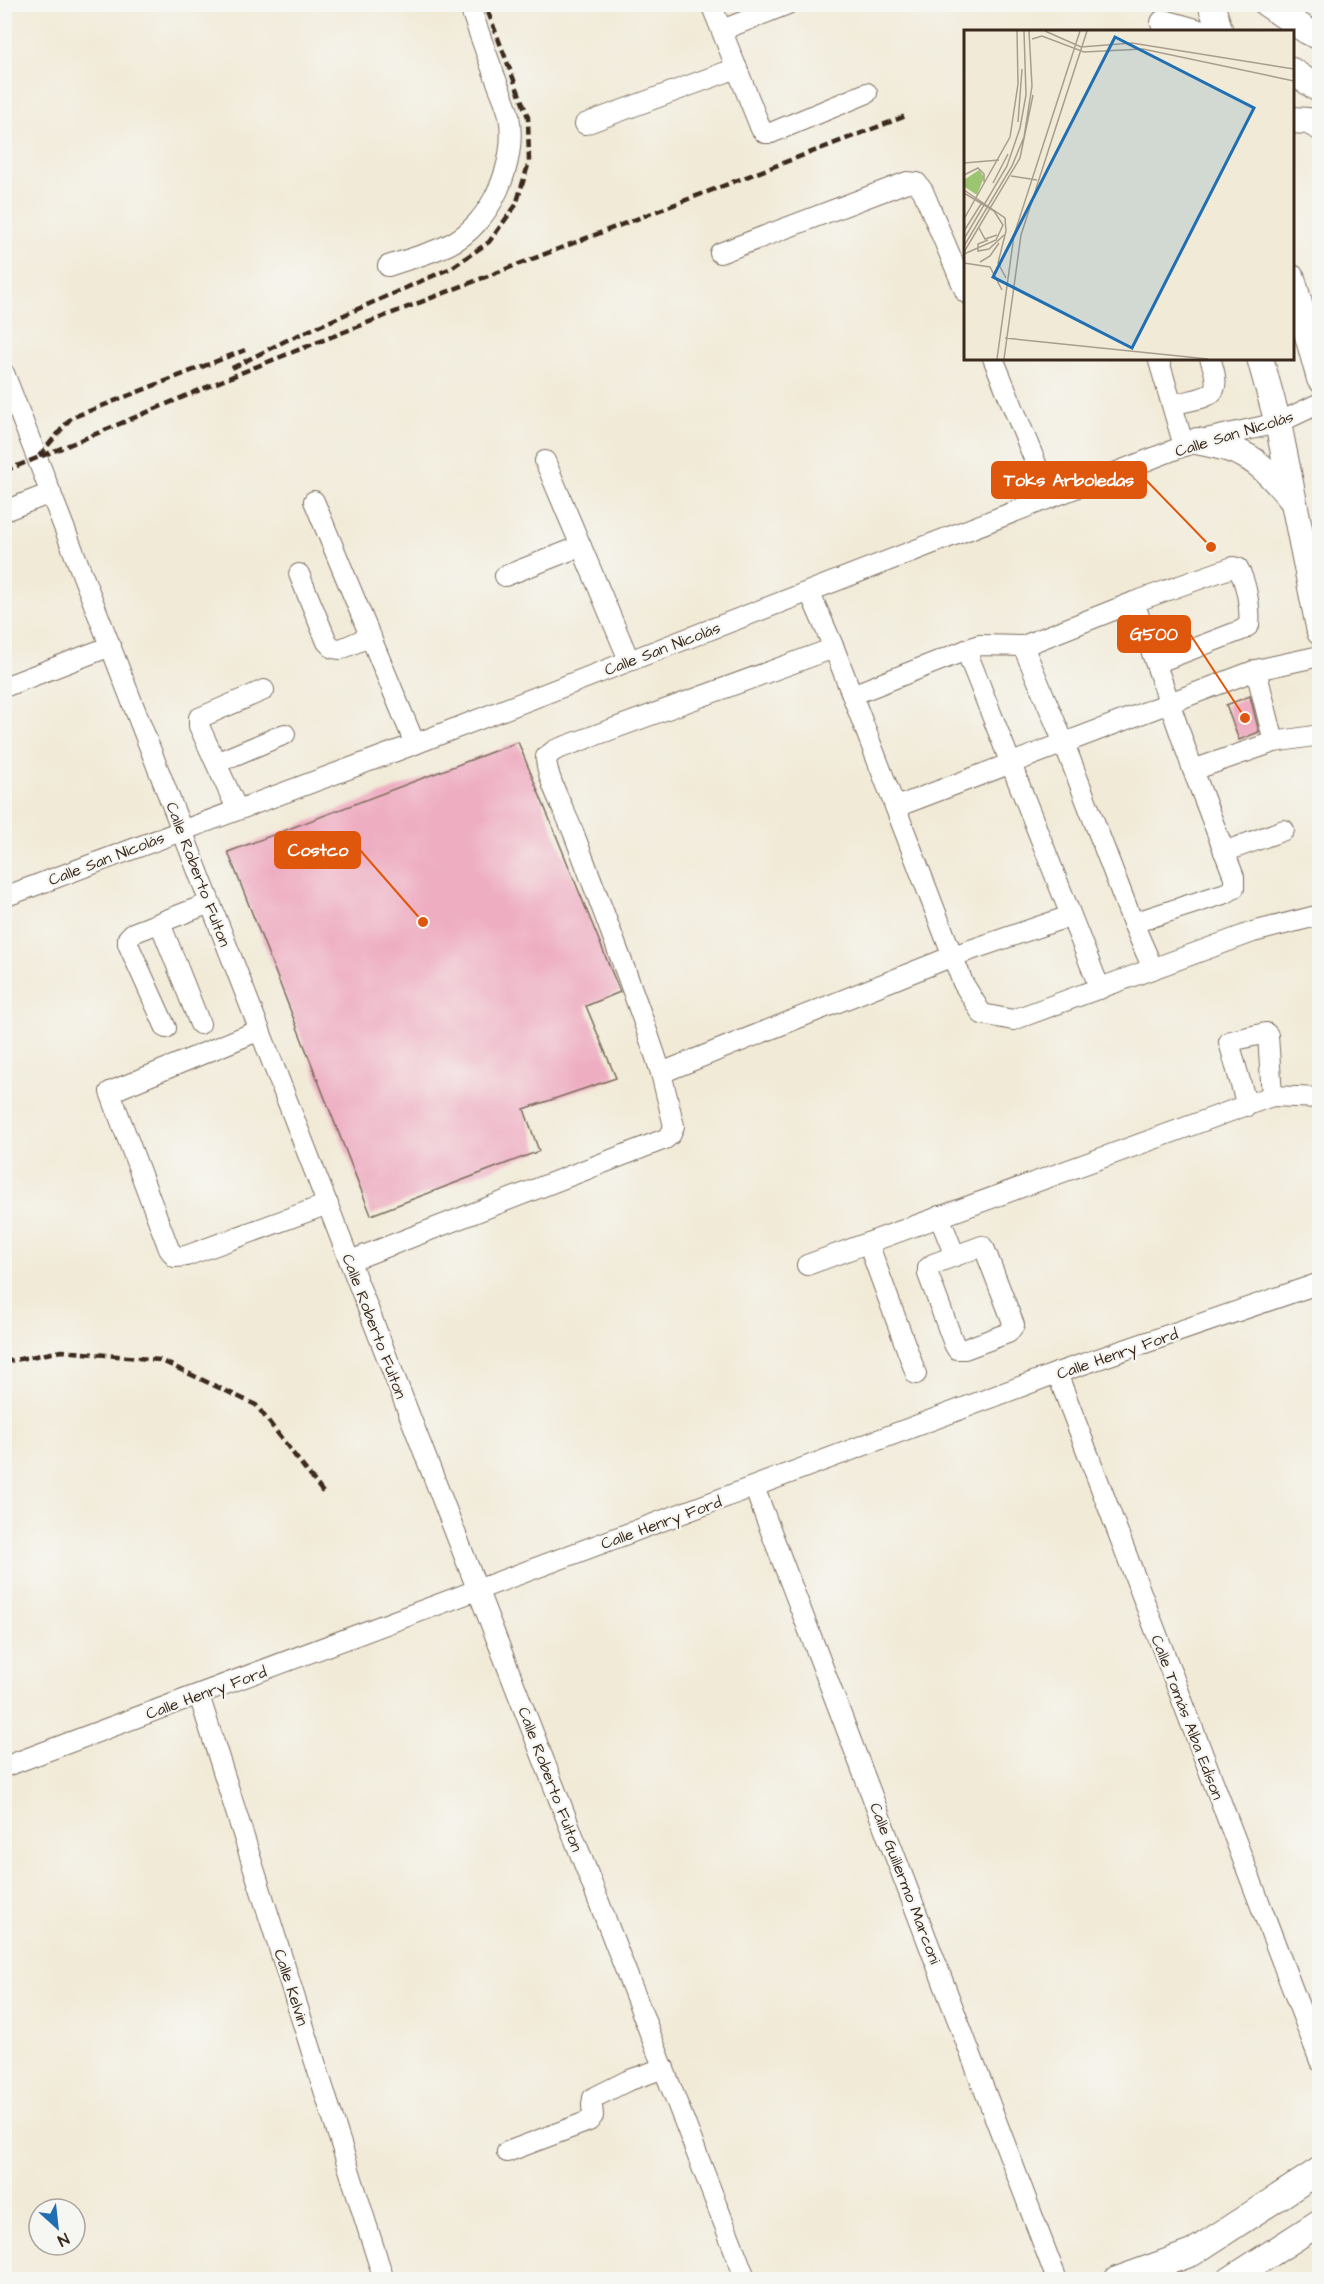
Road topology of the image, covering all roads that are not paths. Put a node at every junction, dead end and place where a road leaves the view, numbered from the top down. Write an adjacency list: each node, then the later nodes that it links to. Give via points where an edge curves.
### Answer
1 (469, 4): 19 (street, via 509,117 506,166 487,213 469,231 449,244)
2 (711, 4): 7 (street)
3 (788, 4): 7 (street)
4 (1211, 4): 9 (main road)
5 (1267, 4): 10 (main road)
6 (1162, 20): 8 (main road)
7 (722, 30): 11 (street)
8 (1190, 30)
9 (1219, 30)
10 (1320, 37)
11 (737, 68): 14 (street, via 765,133); 16 (street)
12 (1294, 72): 13 (main road)
13 (1320, 90)
14 (867, 93)
15 (1294, 120): 17 (main road)
16 (585, 124)
17 (1320, 127)
18 (720, 253): 21 (street, via 907,182 917,183)
19 (388, 267)
20 (1294, 282): 27 (main road)
21 (964, 288)
22 (994, 360): 34 (street)
23 (1159, 360): 29 (street)
24 (1211, 360): 29 (street, via 1216,388 1210,395)
25 (1261, 360): 30 (main road)
26 (4, 374): 33 (street, Calle Roberto Fulton)
27 (1320, 379)
28 (1320, 403): 30 (street, Calle San Nicolás)
29 (1173, 405): 31 (street)
30 (1278, 423): 31 (street, Calle San Nicolás); 36 (main road)
31 (1191, 444): 34 (street, Calle San Nicolás); 36 (main road, via 1236,451 1252,460)
32 (545, 461): 38 (street)
33 (51, 493): 37 (street); 45 (street, Calle Roberto Fulton)
34 (1050, 498): 41 (street, Calle San Nicolás)
35 (314, 501): 44 (street)
36 (1295, 503): 43 (main road)
37 (4, 511)
38 (581, 546): 40 (street); 50 (street)
39 (298, 574): 44 (street, via 333,648 341,649)
40 (506, 576)
41 (810, 593): 47 (street); 50 (street, Calle San Nicolás)
42 (1134, 602): 46 (street); 51 (street); 51 (street, via 1233,567 1242,574 1249,625)
43 (1320, 632)
44 (371, 636): 61 (street)
45 (111, 646): 53 (street); 67 (street, Calle Roberto Fulton)
46 (1023, 646): 48 (street, via 978,645); 60 (street)
47 (834, 648): 55 (street); 82 (street, via 555,750 546,757 546,767)
48 (966, 650): 55 (street); 63 (street)
49 (1320, 656): 52 (street)
50 (629, 660): 61 (street, Calle San Nicolás)
51 (1156, 663): 56 (street)
52 (1256, 670): 56 (street); 59 (street)
53 (4, 687)
54 (264, 690): 62 (street, via 199,718)
55 (852, 695): 65 (street)
56 (1170, 703): 60 (street); 64 (street)
57 (285, 734): 62 (street)
58 (1320, 735): 59 (street)
59 (1274, 742): 64 (street)
60 (1064, 743): 63 (street); 75 (street)
61 (416, 744): 66 (street, Calle San Nicolás)
62 (216, 763): 66 (street)
63 (1011, 763): 65 (street); 73 (street)
64 (1193, 770): 69 (street)
65 (896, 807): 76 (street)
66 (237, 809): 67 (street, Calle San Nicolás)
67 (182, 830): 70 (street, Calle San Nicolás); 71 (street, Calle Roberto Fulton)
68 (1284, 830): 69 (street)
69 (1224, 852): 75 (street, via 1234,888)
70 (4, 897)
71 (210, 903): 74 (street); 81 (street, Calle Roberto Fulton)
72 (1320, 915): 77 (street, via 1253,932)
73 (1070, 916): 76 (street); 78 (street)
74 (160, 923): 79 (street); 80 (street, via 133,933 128,944)
75 (1133, 923): 77 (street)
76 (953, 956): 78 (street, via 963,983 982,1014 1013,1020); 82 (street)
77 (1153, 969): 78 (street)
78 (1100, 989)
79 (200, 1024)
80 (166, 1028)
81 (260, 1030): 86 (street, Calle Roberto Fulton); 86 (street, via 110,1092 169,1249 175,1257 186,1256)
82 (661, 1073): 90 (street, via 674,1126 665,1138)
83 (1272, 1096): 84 (street); 85 (street); 85 (street, via 1268,1035 1231,1041)
84 (1320, 1098)
85 (1247, 1106): 87 (street)
86 (328, 1204): 90 (street, Calle Roberto Fulton)
87 (939, 1216): 88 (street); 89 (street)
88 (868, 1243): 91 (street); 94 (street)
89 (955, 1256): 89 (street, via 928,1268 928,1274 954,1344 957,1349 965,1349 1008,1333 1014,1325 986,1250 982,1246)
90 (350, 1261): 96 (street, Calle Roberto Fulton)
91 (807, 1265)
92 (1320, 1283): 93 (street, Calle Henry Ford)
93 (1057, 1373): 95 (street, Calle Henry Ford); 99 (street, Calle Tomás Alba Edison)
94 (916, 1374)
95 (754, 1487): 96 (street, Calle Henry Ford); 106 (street, Calle Guillermo Marconi)
96 (478, 1590): 97 (street, Calle Henry Ford); 100 (street, Calle Roberto Fulton)
97 (199, 1695): 98 (street, Calle Henry Ford); 104 (street, Calle Kelvin)
98 (4, 1767)
99 (1320, 2061)
100 (664, 2068): 101 (street, via 593,2098 589,2121); 105 (street, Calle Roberto Fulton)
101 (507, 2152)
102 (1320, 2170): 107 (main road, via 1192,2253)
103 (1320, 2222): 108 (main road)
104 (384, 2280)
105 (746, 2280)
106 (1057, 2280)
107 (1117, 2280)
108 (1230, 2280)

